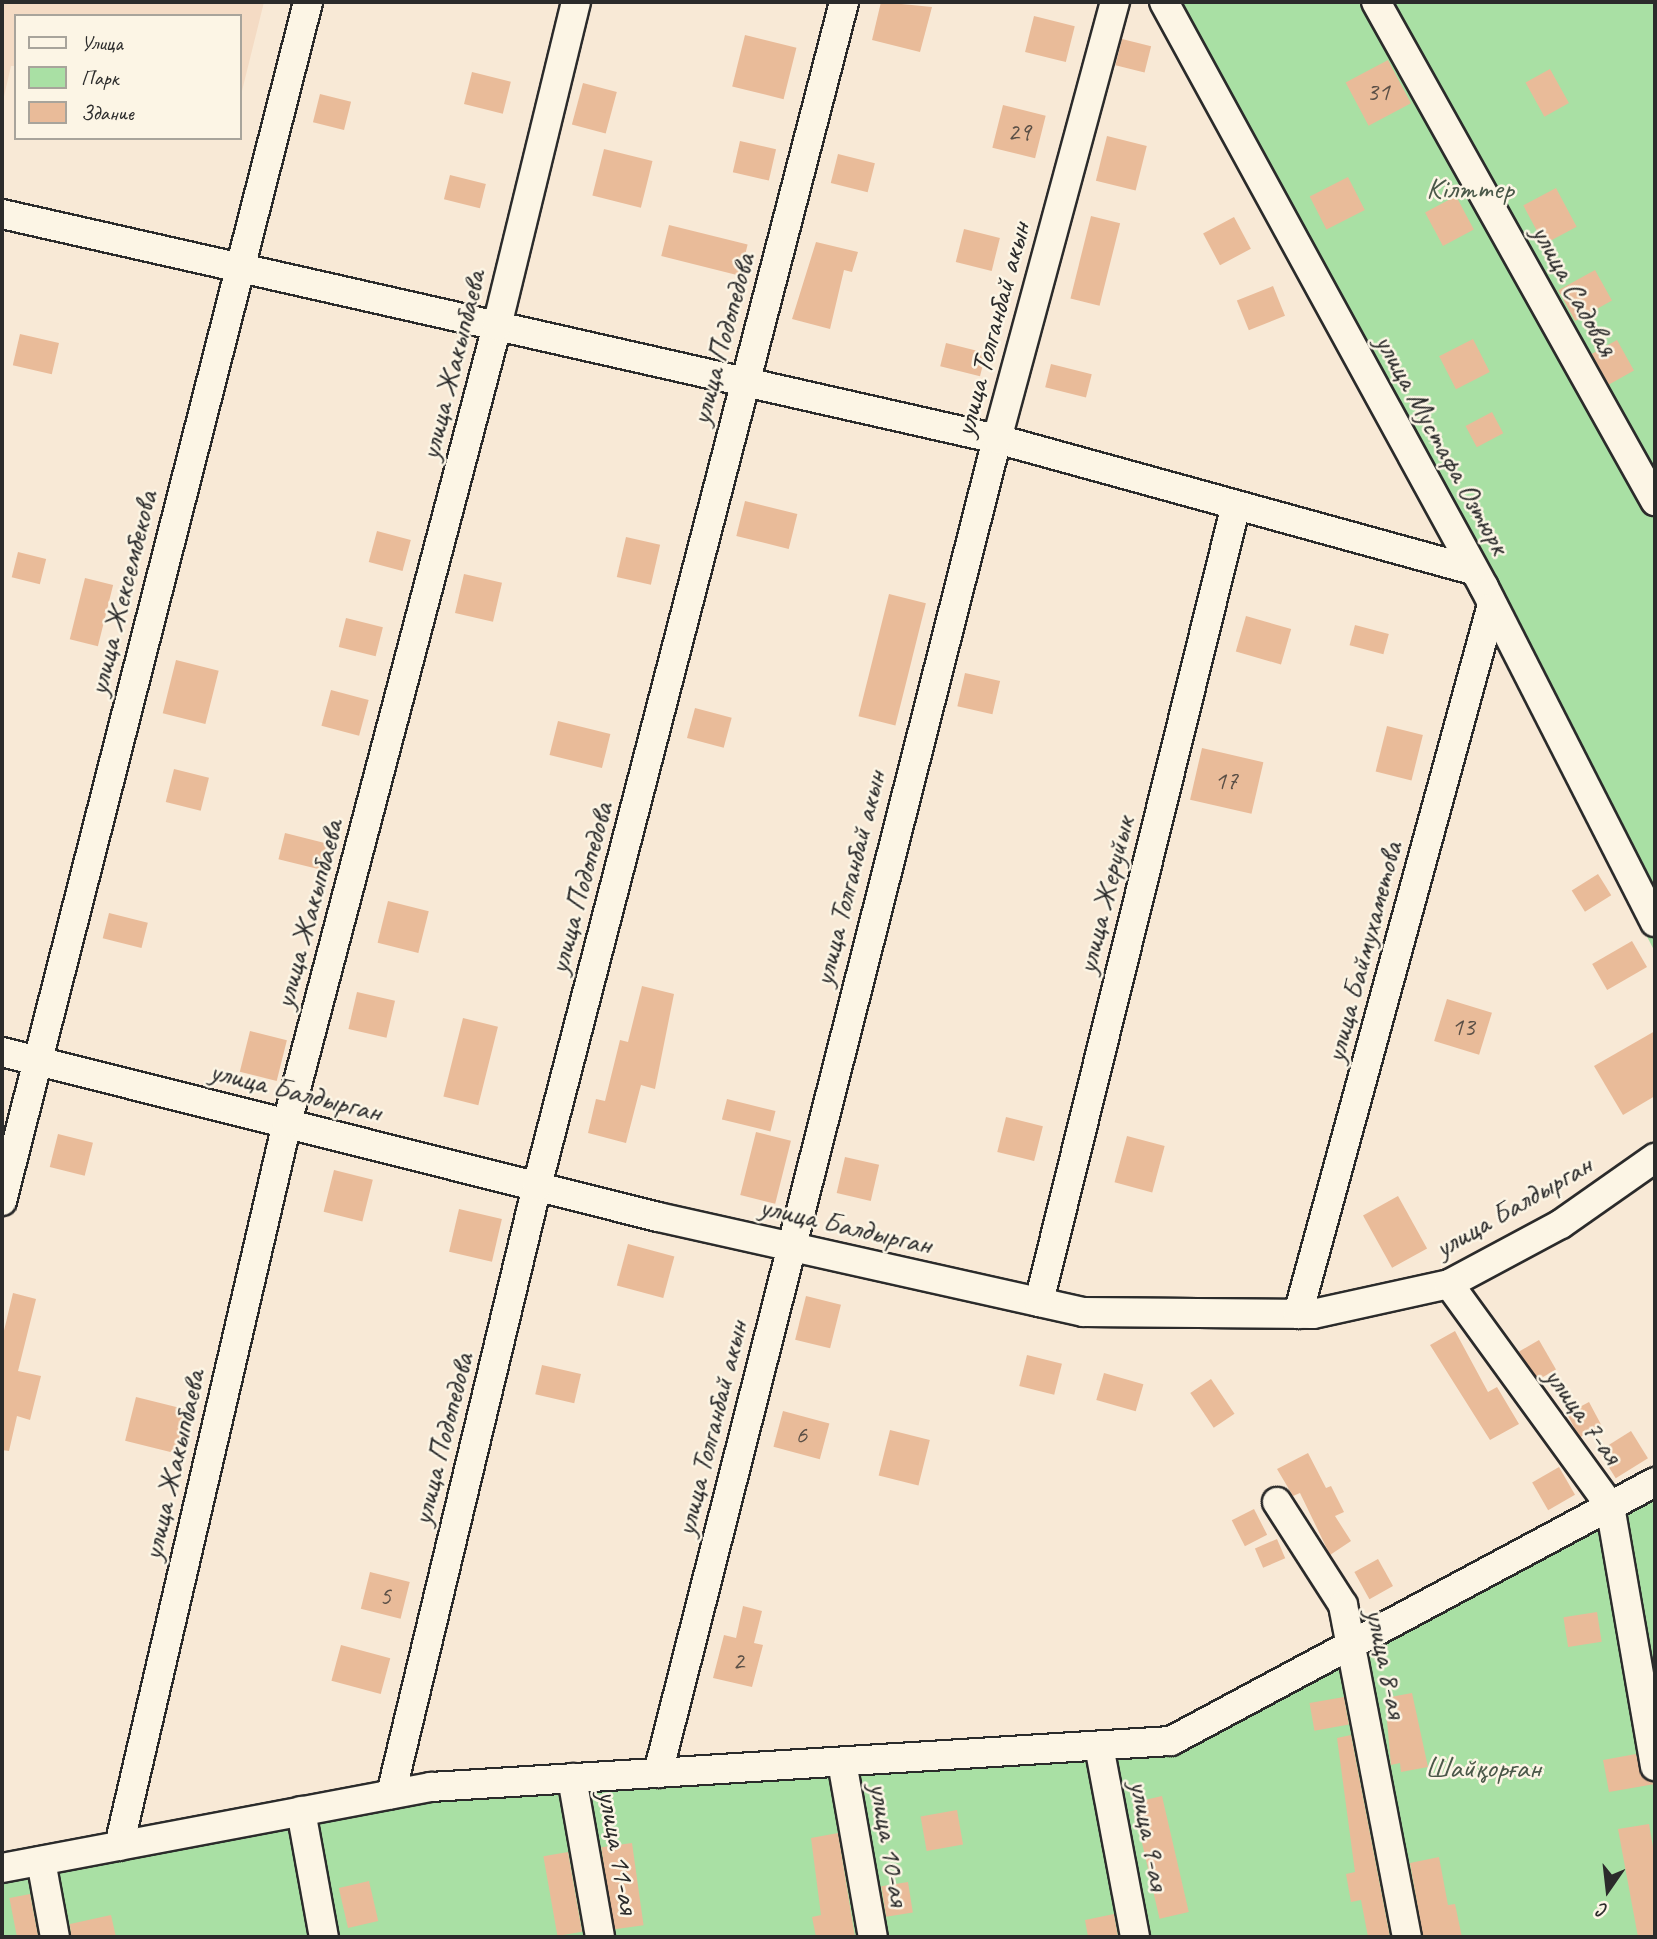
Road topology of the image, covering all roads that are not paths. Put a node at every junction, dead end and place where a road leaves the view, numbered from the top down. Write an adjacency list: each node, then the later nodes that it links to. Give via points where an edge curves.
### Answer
1 (308, 2): 8 (street, улица Жексембекова)
2 (576, 2): 9 (street, улица Жакыпбаева)
3 (845, 2): 10 (street, улица Подопедова)
4 (1115, 2): 11 (street, улица Толганбай акын)
5 (1164, 2): 14 (street, улица Мустафа Озтюрк)
6 (1376, 2): 12 (street, улица Садовая)
7 (2, 214): 8 (street)
8 (240, 265): 9 (street); 18 (street, улица Жексембекова)
9 (497, 326): 10 (street); 19 (street, улица Жакыпбаева)
10 (746, 382): 11 (street); 21 (street, улица Подопедова)
11 (997, 439): 13 (street); 23 (street, улица Толганбай акын)
12 (1655, 500)
13 (1236, 505): 14 (street); 25 (street, улица Жеруйык)
14 (1472, 570): 15 (street, улица Мустафа Озтюрк)
15 (1492, 608): 16 (street, улица Мустафа Озтюрк); 26 (street, улица Баймухаметова)
16 (1655, 922)
17 (2, 1052): 18 (street, улица Балдырган)
18 (35, 1060): 19 (street, улица Балдырган); 22 (street, улица Жексембекова)
19 (287, 1123): 21 (street, улица Балдырган); 38 (street, улица Жакыпбаева)
20 (1655, 1158): 24 (street, улица Балдырган, via 1561,1224)
21 (537, 1186): 23 (street, улица Балдырган); 36 (street, улица Подопедова)
22 (2, 1201)
23 (791, 1247): 25 (street, улица Балдырган); 34 (street, улица Толганбай акын)
24 (1448, 1284): 26 (street, улица Балдырган); 29 (street, улица 7-ая)
25 (1039, 1302): 26 (street, улица Балдырган, via 1083,1312)
26 (1298, 1314)
27 (1655, 1482): 29 (street)
28 (1277, 1502): 30 (street, улица 8-ая, via 1343,1605)
29 (1610, 1506): 30 (street); 33 (street, улица 7-ая)
30 (1352, 1645): 31 (street, via 1171,1741); 46 (street, улица 8-ая)
31 (1099, 1746): 32 (street); 45 (street, улица 9-ая)
32 (842, 1762): 34 (street); 44 (street, улица 10-ая)
33 (1655, 1766)
34 (658, 1773): 35 (street)
35 (572, 1778): 36 (street); 43 (street, улица 11-ая)
36 (391, 1794): 37 (street)
37 (301, 1811): 38 (street); 42 (street)
38 (119, 1846): 39 (street)
39 (41, 1861): 40 (street); 41 (street)
40 (2, 1868)
41 (55, 1937)
42 (324, 1937)
43 (600, 1937)
44 (873, 1937)
45 (1135, 1937)
46 (1407, 1937)

